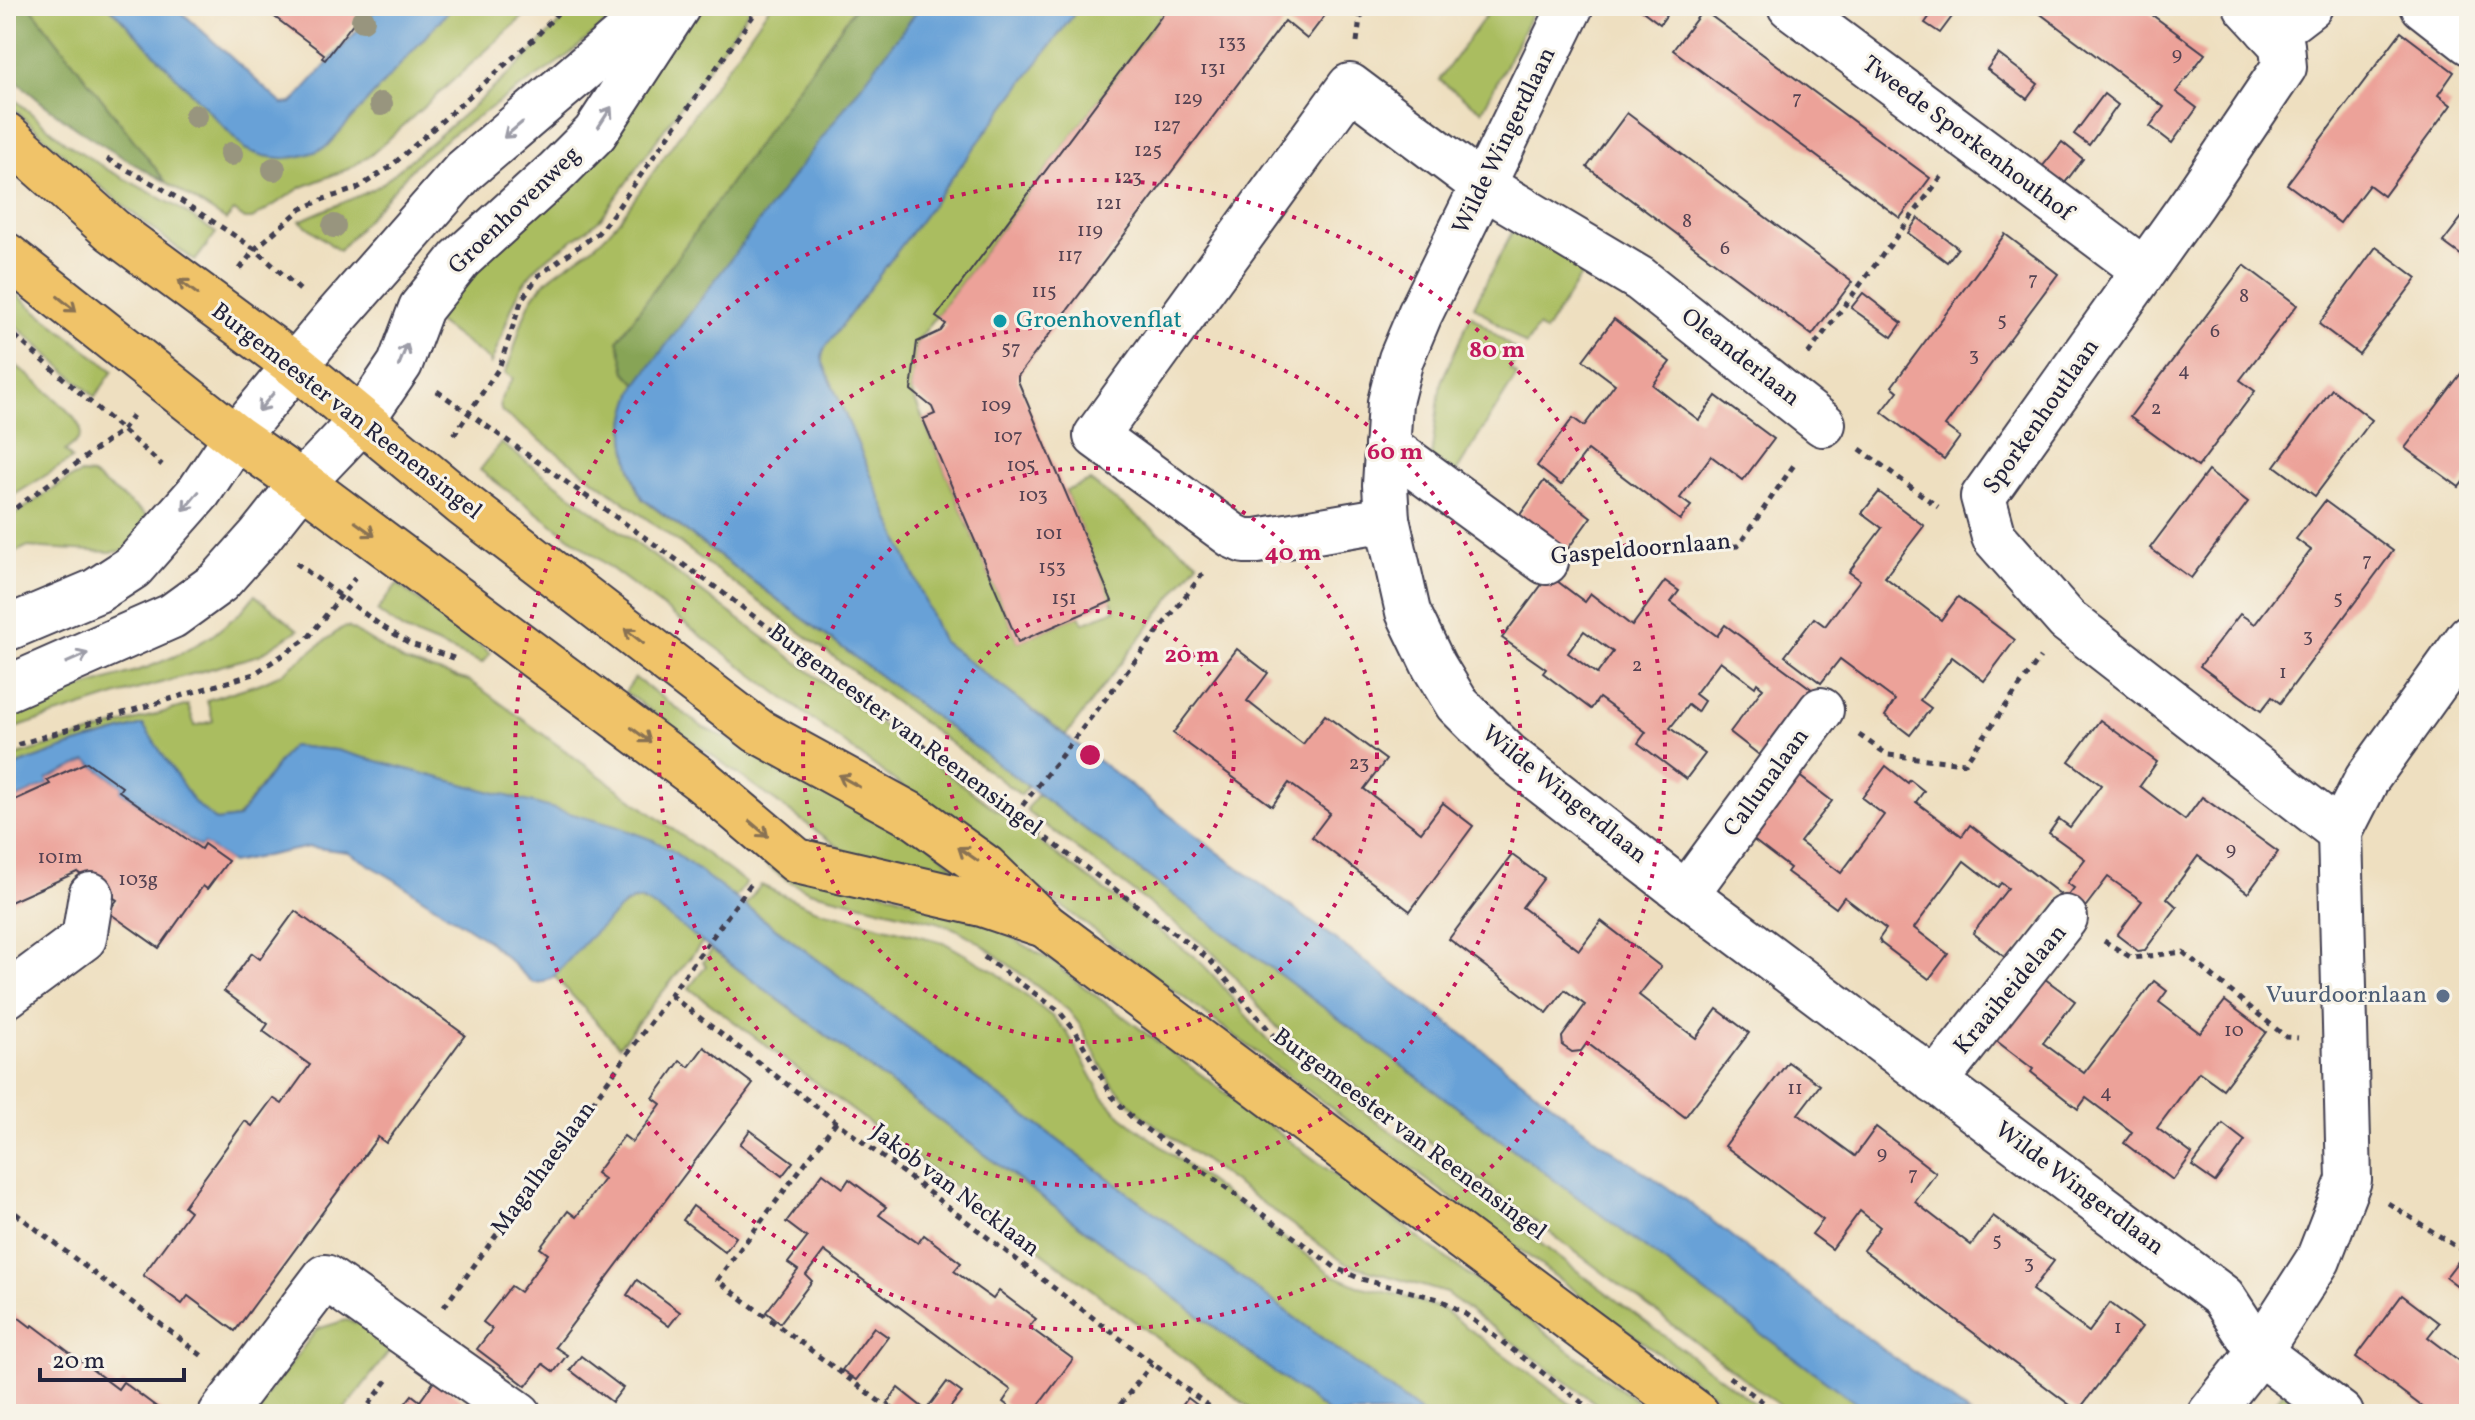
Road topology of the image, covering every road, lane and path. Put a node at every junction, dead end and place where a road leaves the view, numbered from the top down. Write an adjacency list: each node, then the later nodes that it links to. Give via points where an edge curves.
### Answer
1 (564, 6): 15 (path, via 389,168 356,189 301,209)
2 (657, 6): 18 (street, one-way to 18, via 464,171)
3 (678, 6): 19 (street, Groenhovenweg, one-way to 3, via 421,308 460,259 595,133)
4 (760, 6): 22 (path, via 598,233 539,275 522,299 499,368)
5 (1571, 6): 14 (street, Wilde Wingerdlaan)
6 (1790, 6): 12 (street, Tweede Sporkenhouthof)
7 (2310, 6): 9 (street, via 2293,19)
8 (2423, 6): 10 (street)
9 (2256, 17): 17 (street, Sporkenhoutlaan, via 2282,45 2284,67)
10 (2469, 42)
11 (6, 135): 20 (main road, Burgemeester van Reenensingel, one-way to 11, via 112,230)
12 (1969, 141): 17 (street, Tweede Sporkenhouthof); 21 (path)
13 (95, 152): 15 (path)
14 (1482, 185): 21 (street, Oleanderlaan, via 1640,279); 27 (street, Wilde Wingerdlaan, via 1401,359 1390,402); 31 (street, Oleanderlaan, via 1350,86 1096,436)
15 (255, 249): 18 (path)
16 (6, 255): 26 (main road, Burgemeester van Reenensingel, one-way to 26)
17 (2144, 270): 32 (street, Sporkenhoutlaan, via 1983,497)
18 (333, 320): 20 (street)
19 (400, 364): 22 (path, Burgemeester van Reenensingel); 23 (street, Groenhovenweg)
20 (296, 366): 23 (main road, Burgemeester van Reenensingel); 26 (street, one-way to 26)
21 (1781, 389): 24 (street, Oleanderlaan)
22 (469, 413): 41 (path, Burgemeester van Reenensingel, via 718,589)
23 (362, 420): 28 (street, Groenhovenweg); 47 (main road, Burgemeester van Reenensingel, one-way to 23, via 985,867 917,818 758,731)
24 (1823, 424): 32 (path, Oleanderlaan, via 1964,526); 33 (path, Gaspeldoornlaan, via 1738,546)
25 (121, 431): 29 (path)
26 (236, 437): 28 (main road, Burgemeester van Reenensingel); 36 (street, one-way to 36, via 199,492 133,567 96,591)
27 (1387, 446): 30 (street, Wilde Wingerdlaan); 33 (street, Gaspeldoornlaan)
28 (302, 483): 38 (street, Groenhovenweg, one-way to 28, via 172,616 219,582); 47 (main road, Burgemeester van Reenensingel, one-way to 47, via 700,779 797,861 982,904)
29 (6, 515)
30 (1387, 519): 31 (street, via 1257,541); 43 (street, Wilde Wingerdlaan, via 1408,612 1457,704 1508,755)
31 (1233, 536): 41 (path)
32 (1994, 537): 35 (street, Sporkenhoutlaan)
33 (1546, 562)
34 (340, 596): 40 (path, via 308,638 254,674)
35 (2067, 620): 39 (path, Callunalaan, via 1965,763 1888,755); 42 (street, Sporkenhoutlaan)
36 (6, 629)
37 (2469, 637): 42 (street, via 2367,779)
38 (6, 689)
39 (1821, 710): 43 (street, Callunalaan)
40 (6, 748)
41 (1015, 815): 51 (path, Burgemeester van Reenensingel, via 1209,959)
42 (2340, 832): 52 (street)
43 (1686, 894): 53 (street, Wilde Wingerdlaan)
44 (91, 895): 50 (street, via 84,938)
45 (740, 897): 49 (path, Magalhaeslaan)
46 (2065, 918): 52 (path, Kraaiheidelaan, via 2132,958 2183,952 2286,1037); 53 (street, Kraaiheidelaan)
47 (1046, 926): 68 (main road, Burgemeester van Reenensingel)
48 (978, 952): 67 (path, via 1058,1010 1112,1096 1135,1121 1336,1268 1439,1299)
49 (670, 995): 54 (path, Jakob van Necklaan); 58 (path, Magalhaeslaan)
50 (6, 996)
51 (1274, 1036)
52 (2345, 1039): 55 (street)
53 (1935, 1082): 59 (street, Wilde Wingerdlaan, via 2223,1297)
54 (836, 1122): 60 (path, Jakob van Necklaan); 64 (path, via 717,1280)
55 (2349, 1180): 57 (path); 59 (street, via 2318,1260)
56 (6, 1206): 62 (path)
57 (2469, 1255)
58 (417, 1342): 62 (street, via 325,1277); 63 (street)
59 (2259, 1352): 70 (street); 71 (street, Wilde Wingerdlaan)
60 (1152, 1364): 65 (path); 66 (path, Jakob van Necklaan)
61 (1729, 1376): 69 (path)
62 (231, 1400)
63 (519, 1414)
64 (896, 1414)
65 (1113, 1414)
66 (1219, 1414)
67 (1597, 1414)
68 (1697, 1414)
69 (1779, 1414)
70 (2210, 1414)
71 (2341, 1414)

